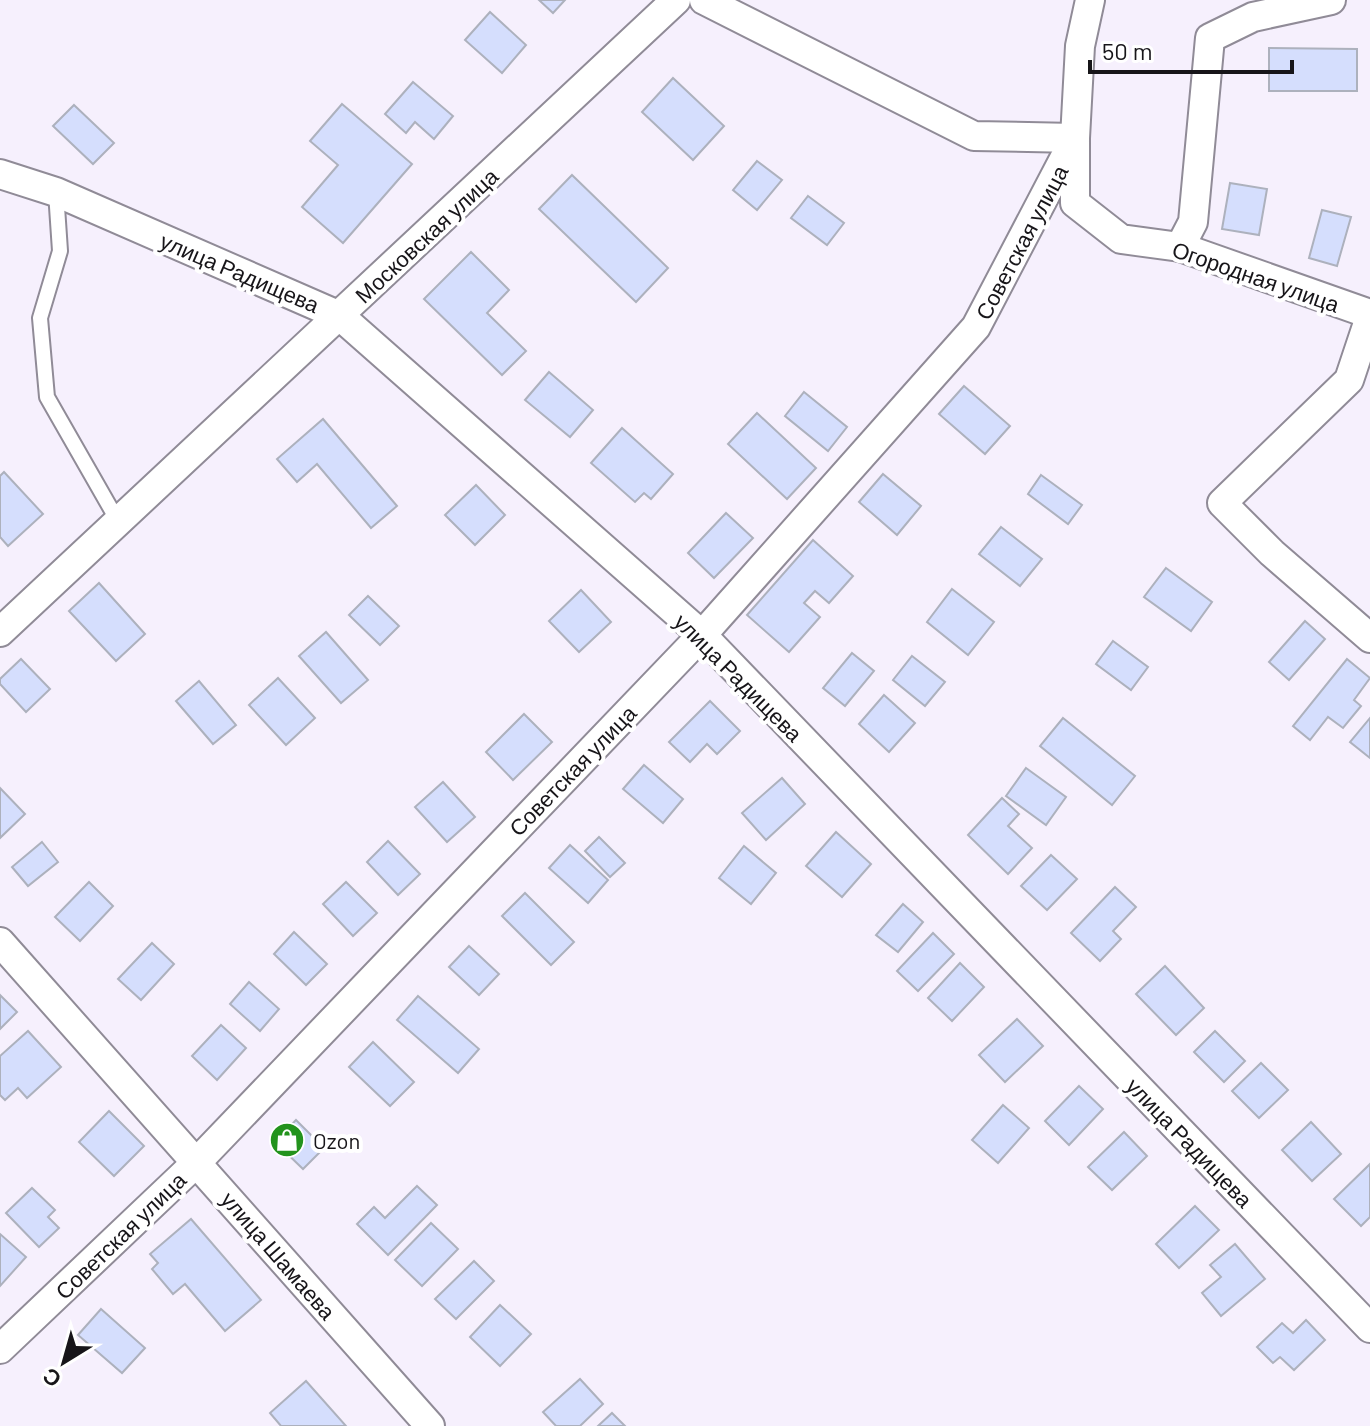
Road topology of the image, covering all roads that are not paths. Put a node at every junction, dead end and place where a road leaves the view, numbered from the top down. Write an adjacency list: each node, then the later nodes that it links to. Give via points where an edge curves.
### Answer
1 (676, 0): 9 (street, Московская улица)
2 (704, 0): 5 (street, via 974,136)
3 (1090, 0): 5 (street, via 1080,46)
4 (1331, 0): 8 (street, via 1253,17 1210,38 1193,222)
5 (1075, 138): 8 (street, Огородная улица, via 1075,203 1121,239); 13 (street, Советская улица, via 976,327)
6 (0, 174): 7 (street, улица Радищева)
7 (56, 192): 9 (street, улица Радищева); 11 (lane, via 60,251 40,318 47,397)
8 (1180, 247): 10 (street, Огородная улица)
9 (340, 316): 11 (street, Московская улица); 13 (street, улица Радищева)
10 (1370, 316): 14 (street, via 1349,380 1222,503)
11 (119, 523): 12 (street, Московская улица)
12 (0, 632)
13 (702, 635): 16 (street, Советская улица); 17 (street, улица Радищева)
14 (1370, 638)
15 (0, 942): 16 (street, улица Шамаева)
16 (197, 1162): 18 (street, Советская улица); 19 (street, улица Шамаева)
17 (1370, 1328)
18 (0, 1349)
19 (430, 1426)

